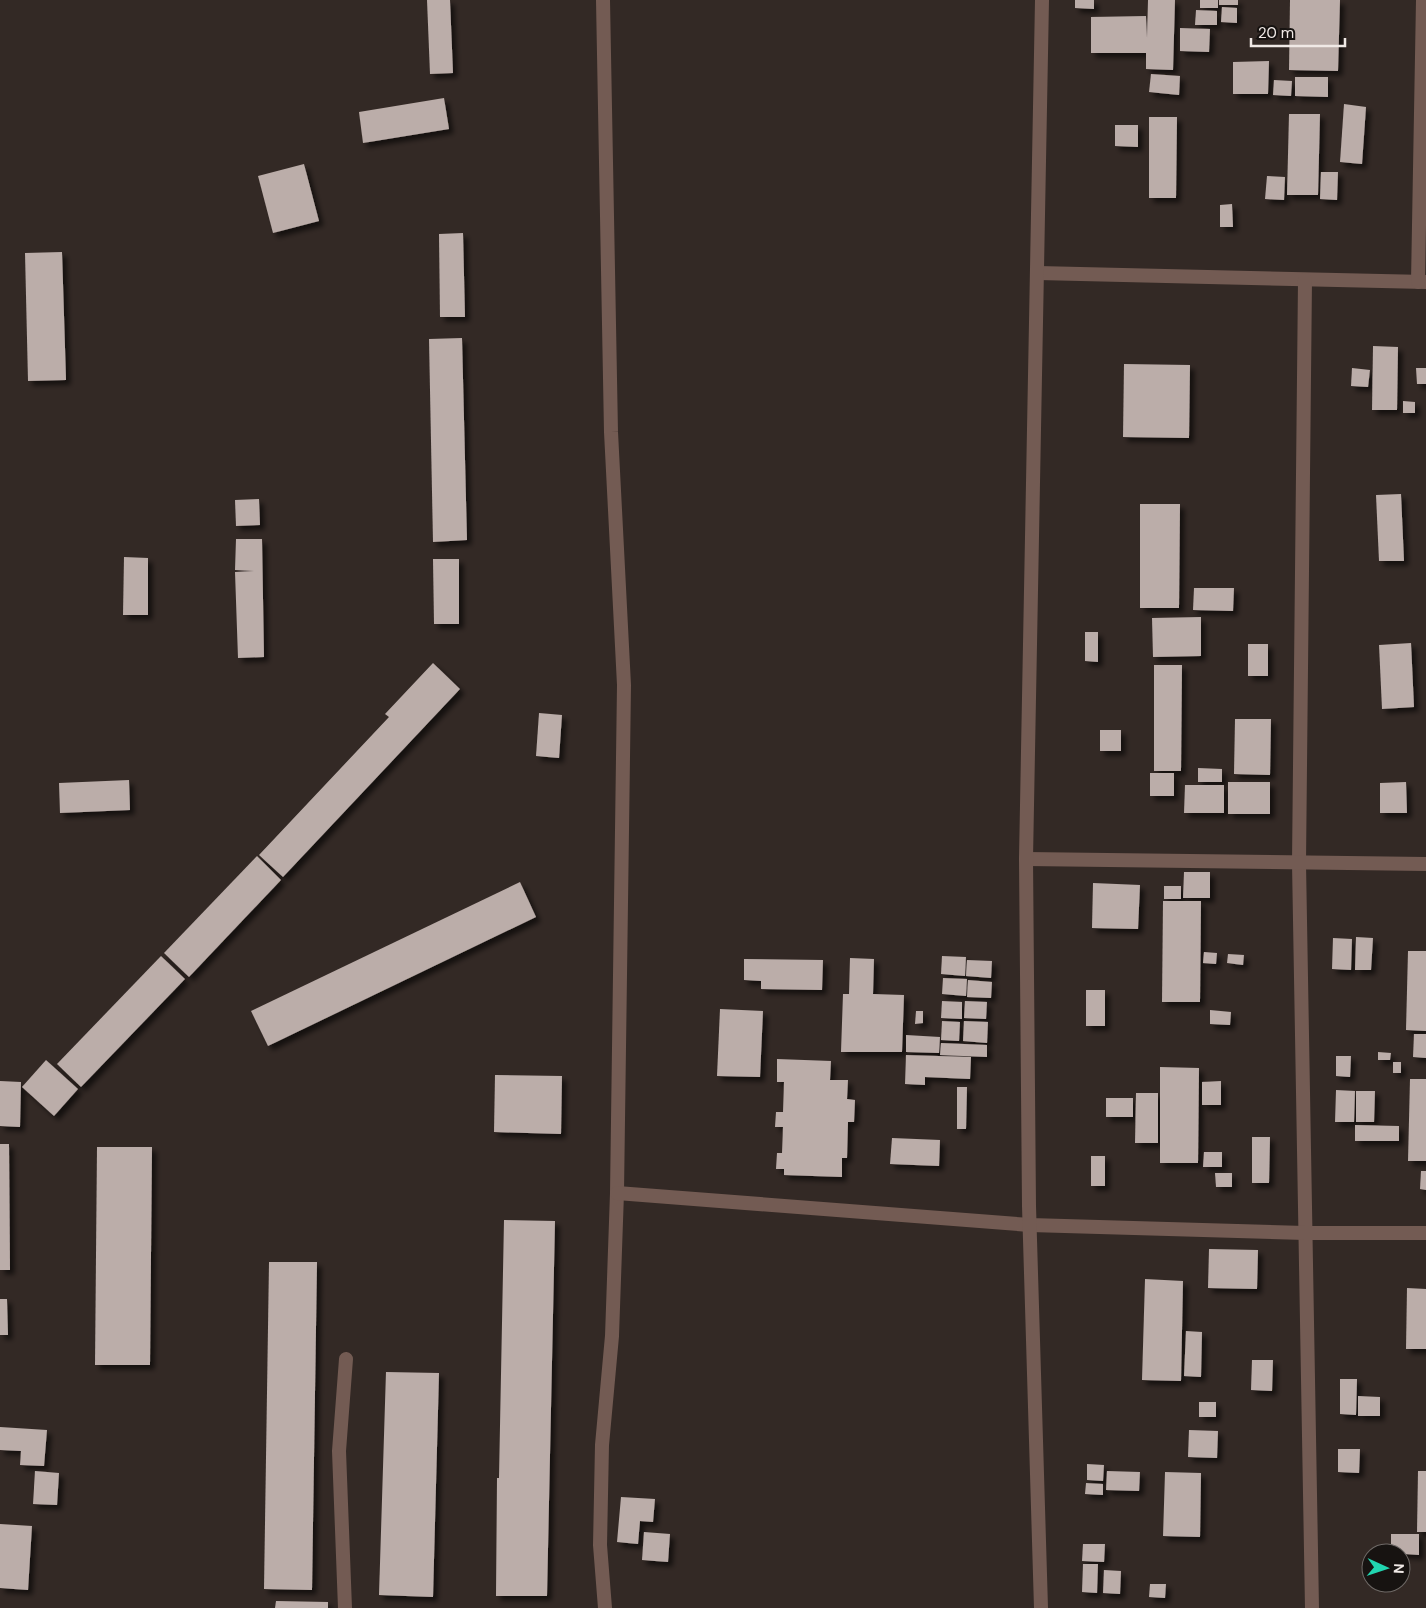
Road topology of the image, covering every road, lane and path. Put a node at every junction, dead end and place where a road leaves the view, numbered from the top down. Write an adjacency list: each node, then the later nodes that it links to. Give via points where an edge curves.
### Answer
1 (603, 0): 10 (street, via 611,432 624,685)
2 (1042, 0): 4 (street)
3 (1423, 0): 6 (street)
4 (1038, 273): 5 (street); 7 (street)
5 (1305, 280): 6 (street); 8 (street)
6 (1422, 282)
7 (1026, 859): 8 (street); 11 (street)
8 (1299, 862): 9 (street); 12 (street)
9 (1426, 864)
10 (617, 1193): 11 (street); 16 (street, via 612,1336 602,1445 600,1545)
11 (1030, 1225): 12 (street); 17 (street)
12 (1305, 1233): 13 (street); 18 (street)
13 (1426, 1233)
14 (346, 1359): 15 (street, via 339,1451)
15 (345, 1608)
16 (605, 1608)
17 (1041, 1608)
18 (1312, 1608)

